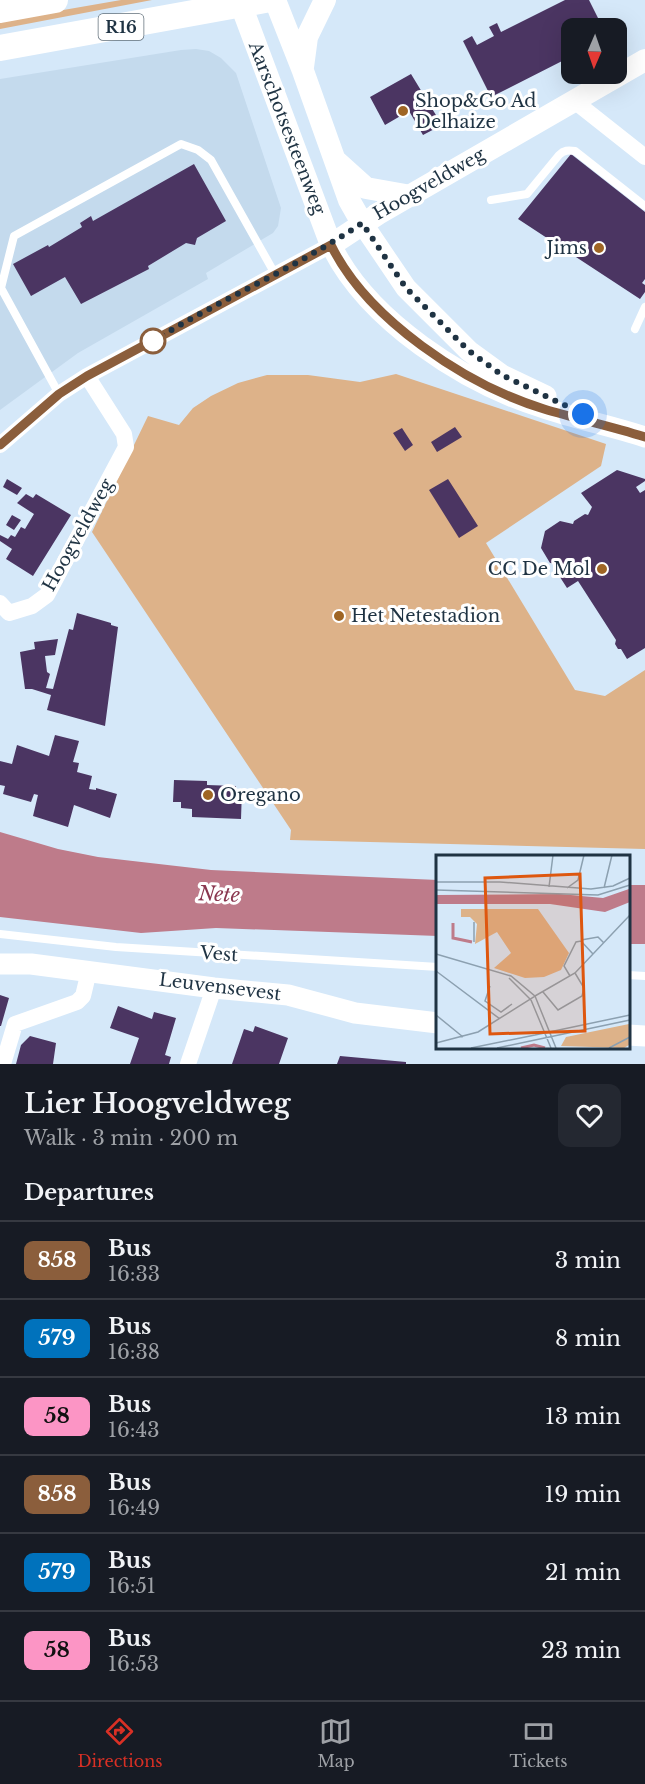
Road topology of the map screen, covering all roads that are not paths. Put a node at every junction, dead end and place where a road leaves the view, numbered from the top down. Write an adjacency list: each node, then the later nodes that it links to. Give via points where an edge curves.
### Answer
1 (55, 0): 5 (main road)
2 (275, 0): 8 (main road, Aarschotsesteenweg)
3 (325, 0): 8 (main road, via 307,37)
4 (249, 2): 6 (main road, R16); 16 (main road, Aarschotsesteenweg)
5 (0, 10)
6 (0, 48)
7 (645, 60): 9 (main road, Hoogveldweg)
8 (303, 71): 11 (main road, Aarschotsesteenweg)
9 (573, 100): 10 (street); 12 (main road, Hoogveldweg)
10 (645, 157)
11 (334, 160): 12 (main road, via 366,188); 15 (main road, Aarschotsesteenweg)
12 (411, 196): 15 (main road, Hoogveldweg)
13 (491, 200): 14 (lane, via 527,194 559,155 570,150)
14 (645, 206)
15 (362, 223): 16 (main road, Hoogveldweg); 22 (street, Aarschotsesteenweg, via 406,288 469,351 502,375)
16 (331, 245): 17 (street, Hoogveldweg); 22 (street, Aarschotsesteenweg, via 340,265 372,303 439,358 493,389)
17 (275, 274): 20 (street, Hoogveldweg); 21 (lane, via 211,160 181,144 14,236 1,288)
18 (645, 307): 19 (lane)
19 (635, 329)
20 (87, 376): 21 (street, Hoogveldweg); 25 (street, Hoogveldweg, via 124,434 126,447 47,595 32,606)
21 (59, 394): 24 (street, Hoogveldweg)
22 (603, 424): 23 (street, Aarschotsesteenweg)
23 (645, 437)
24 (0, 445)
25 (3, 610)
26 (0, 934): 28 (lane, Vest, via 116,947)
27 (0, 964): 29 (street, Leuvensevest)
28 (436, 967)
29 (89, 970): 32 (street, Leuvensevest); 36 (street, via 83,996 77,1002 15,1024)
30 (630, 975): 31 (lane)
31 (645, 976)
32 (214, 988): 33 (street, Leuvensevest, via 288,995 355,1013); 37 (street)
33 (436, 1023)
34 (630, 1035): 35 (street)
35 (645, 1036)
36 (3, 1064)
37 (188, 1064)

